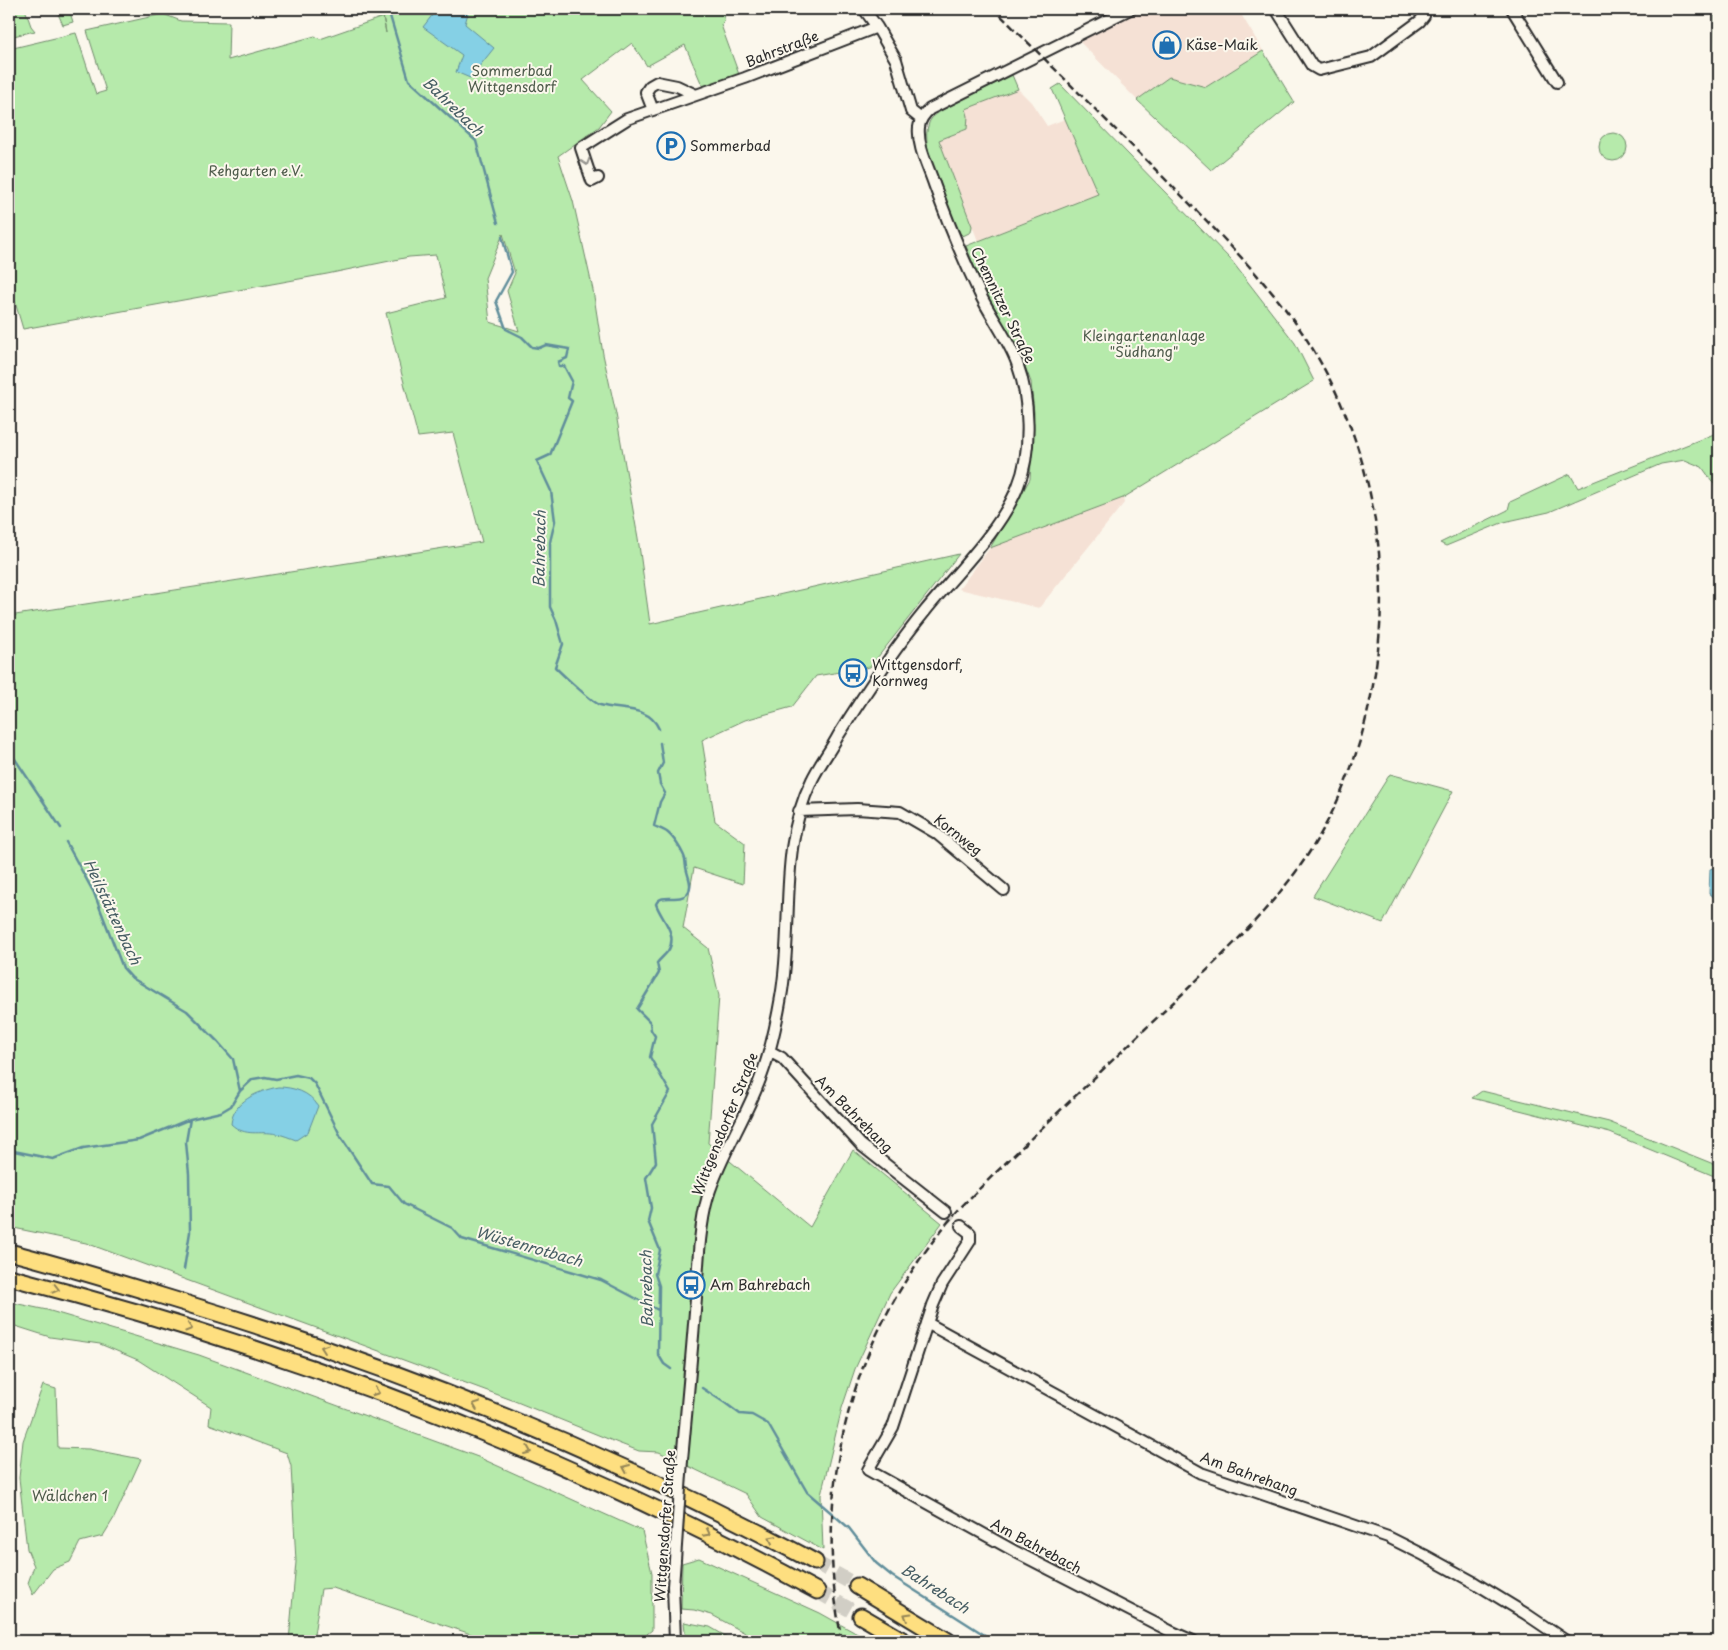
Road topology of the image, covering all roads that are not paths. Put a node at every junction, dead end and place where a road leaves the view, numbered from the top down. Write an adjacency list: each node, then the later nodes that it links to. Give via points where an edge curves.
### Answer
1 (864, 9): 6 (street)
2 (1130, 9): 10 (street, via 930,109)
3 (1276, 9): 4 (street, via 1312,66 1319,70 1372,57 1420,21 1424,16)
4 (1421, 9)
5 (1512, 9): 7 (street)
6 (877, 27): 8 (street, Bahrstraße); 10 (street, via 896,60 911,111)
7 (1557, 82)
8 (696, 95): 9 (street, Bahrstraße); 9 (street, via 677,86 657,82 646,92)
9 (653, 110): 11 (street, Bahrstraße, one-way to 11, via 627,119 582,148 592,180)
10 (921, 120): 12 (street, Chemnitzer Straße, via 920,142 940,199 979,292 1016,361 1022,380 1027,432 1024,462 1020,483 1011,502 974,554 914,624)
11 (598, 178)
12 (848, 721): 13 (street, Wittgensdorfer Straße, via 812,780)
13 (799, 811): 14 (street, Kornweg, via 857,809 900,812 936,833); 15 (street, Wittgensdorfer Straße, via 792,842 783,986)
14 (1004, 890)
15 (769, 1051): 16 (street, Am Bahrehang, via 782,1058 862,1144); 25 (street, Wittgensdorfer Straße, bridge, via 758,1086 712,1186 705,1209 672,1594)
16 (946, 1212)
17 (961, 1226): 20 (street, via 970,1233 970,1241 942,1284)
18 (9, 1252): 21 (highway, one-way to 18, via 654,1481 535,1428 409,1378 259,1326)
19 (9, 1277): 23 (highway, one-way to 23, via 221,1338 456,1421 656,1508)
20 (927, 1323): 28 (street, Am Bahrebach, via 893,1426 868,1470 1016,1552); 29 (street, Am Bahrehang, via 1201,1473 1388,1537 1475,1583)
21 (815, 1562)
22 (857, 1586): 27 (highway, one-way to 22)
23 (817, 1591)
24 (861, 1616): 26 (highway)
25 (675, 1641)
26 (904, 1641)
27 (948, 1641)
28 (1194, 1641)
29 (1566, 1641)

